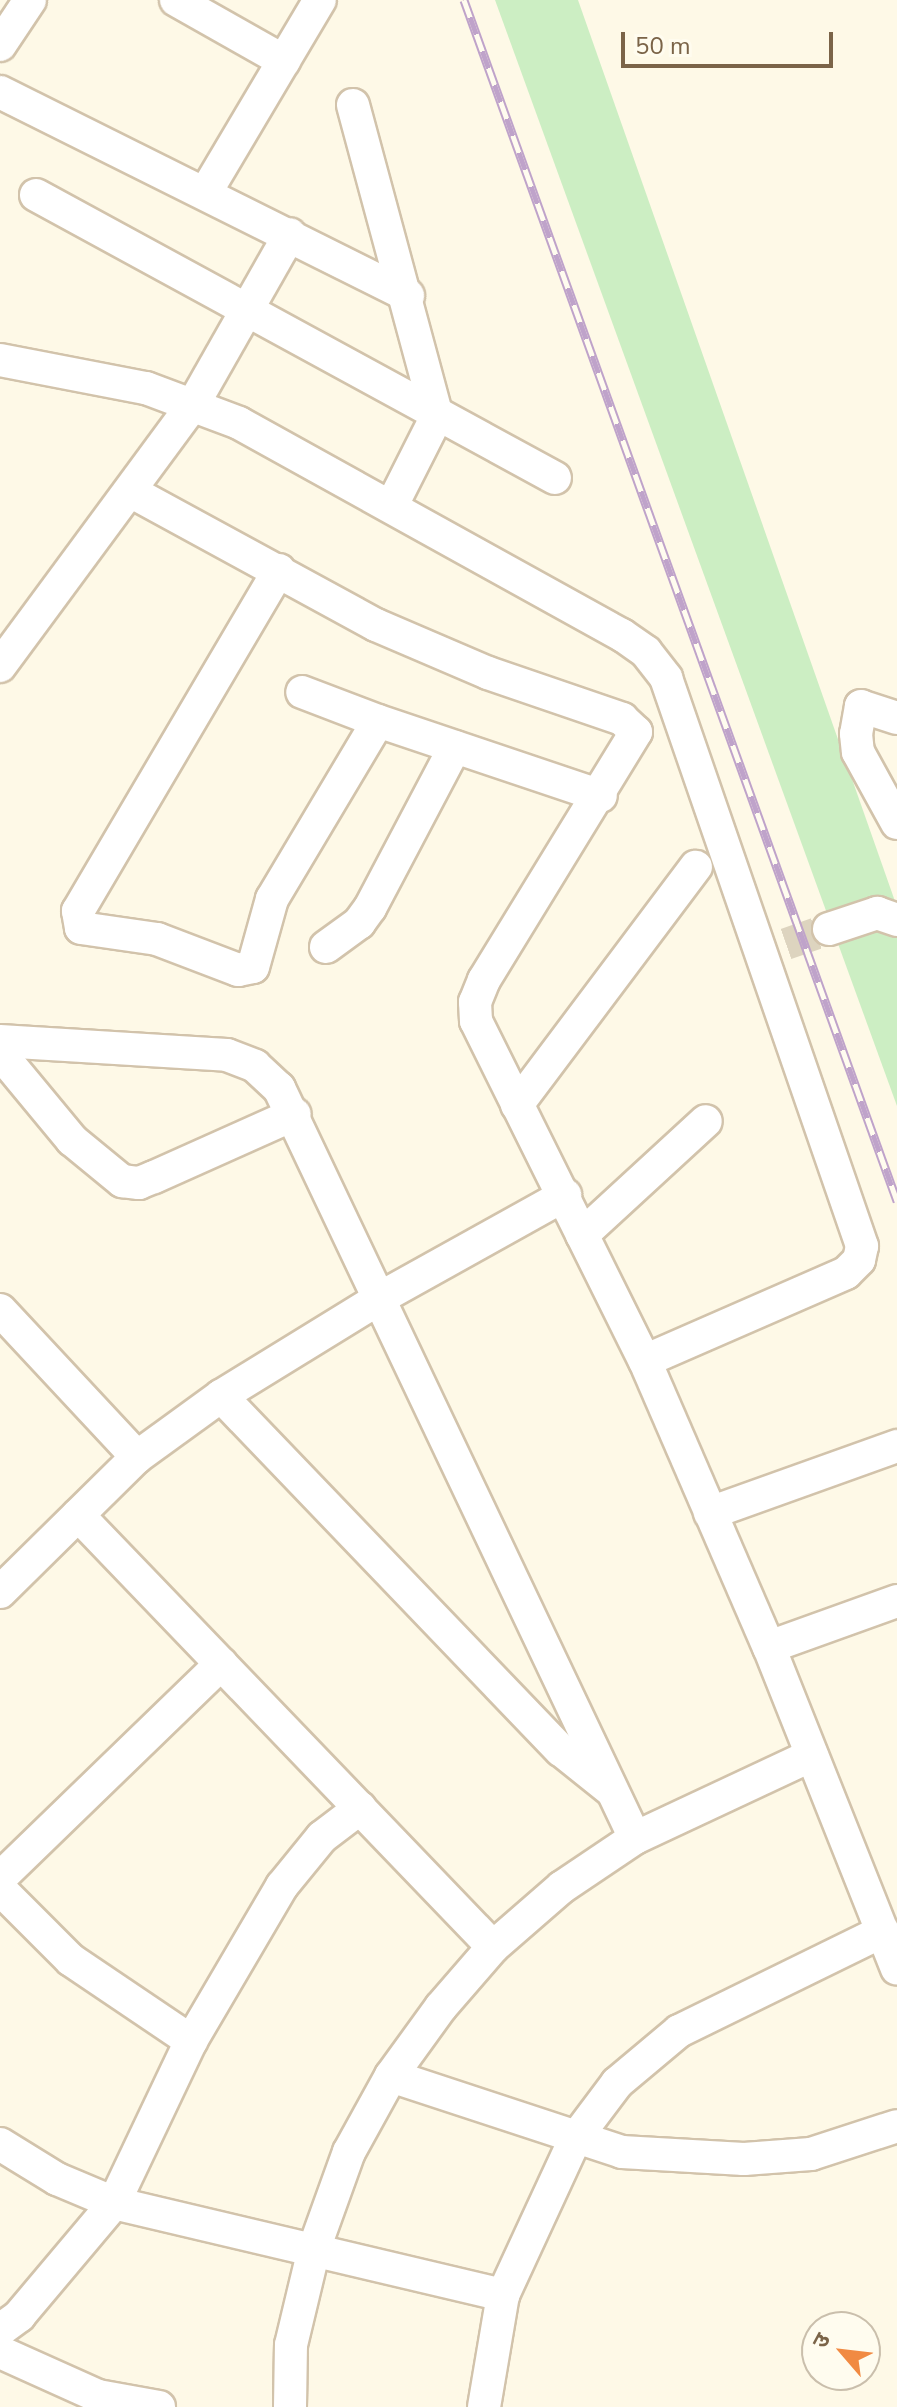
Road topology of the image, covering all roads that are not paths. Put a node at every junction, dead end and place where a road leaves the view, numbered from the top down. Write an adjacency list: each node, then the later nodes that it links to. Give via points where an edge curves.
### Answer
1 (30, 0): 4 (street)
2 (176, 0): 5 (street)
3 (320, 0): 5 (street)
4 (0, 45)
5 (284, 61): 8 (street)
6 (0, 92): 8 (street)
7 (353, 105): 11 (street)
8 (207, 190): 10 (street)
9 (36, 195): 12 (street)
10 (290, 234): 11 (street); 12 (street)
11 (408, 295): 15 (street)
12 (245, 312): 14 (street); 15 (street)
13 (2, 363): 14 (street, via 146,388)
14 (194, 403): 17 (street); 18 (street)
15 (437, 416): 16 (street); 18 (street)
16 (555, 478)
17 (130, 491): 19 (street); 20 (street)
18 (392, 505): 40 (street, via 646,652 666,678 774,949 860,1230 859,1260 846,1273)
19 (279, 570): 23 (street, via 78,911 81,928 157,939 247,972 257,959 272,899); 25 (street, via 426,648 632,724 632,745)
20 (6, 647)
21 (302, 692): 23 (street)
22 (897, 718): 26 (street, via 861,706 856,734 862,761)
23 (378, 721): 24 (street)
24 (455, 747): 25 (street); 30 (street, via 370,908)
25 (601, 796): 33 (street, via 475,1002 481,1039)
26 (897, 823)
27 (696, 867): 33 (street)
28 (897, 920): 29 (street, via 877,913)
29 (829, 929)
30 (326, 947)
31 (0, 1041): 34 (street, via 227,1055 268,1075)
32 (0, 1053): 34 (street, via 72,1140 122,1181 146,1180)
33 (517, 1105): 36 (street)
34 (295, 1114): 38 (street)
35 (706, 1121): 37 (street)
36 (565, 1195): 37 (street); 38 (street)
37 (582, 1235): 40 (street)
38 (380, 1298): 41 (street); 51 (street)
39 (0, 1310): 43 (street)
40 (645, 1361): 44 (street)
41 (221, 1396): 43 (street); 51 (street, via 561,1750)
42 (897, 1446): 44 (street)
43 (137, 1457): 45 (street)
44 (710, 1513): 48 (street)
45 (78, 1515): 46 (street); 49 (street)
46 (0, 1592)
47 (897, 1601): 48 (street)
48 (769, 1647): 50 (street)
49 (221, 1664): 52 (street); 54 (street)
50 (812, 1755): 53 (street); 56 (street)
51 (617, 1795): 53 (street)
52 (360, 1808): 57 (street); 59 (street, via 322,1837 282,1886)
53 (635, 1838): 57 (street, via 562,1887)
54 (0, 1878)
55 (0, 1889): 59 (street, via 71,1960)
56 (883, 1931): 58 (street); 62 (street, via 679,2031 617,2083)
57 (493, 1947): 60 (street)
58 (897, 1968)
59 (191, 2041): 64 (street)
60 (391, 2076): 62 (street); 65 (street, via 349,2152)
61 (897, 2126): 62 (street, via 811,2154 744,2159 622,2152)
62 (575, 2139): 66 (street)
63 (0, 2144): 64 (street, via 57,2179)
64 (114, 2203): 65 (street); 67 (street, via 19,2316)
65 (314, 2249): 66 (street); 71 (street, via 291,2345)
66 (503, 2295): 72 (street)
67 (0, 2330)
68 (0, 2352): 69 (street)
69 (97, 2402): 70 (street)
70 (159, 2407)
71 (290, 2407)
72 (484, 2407)

